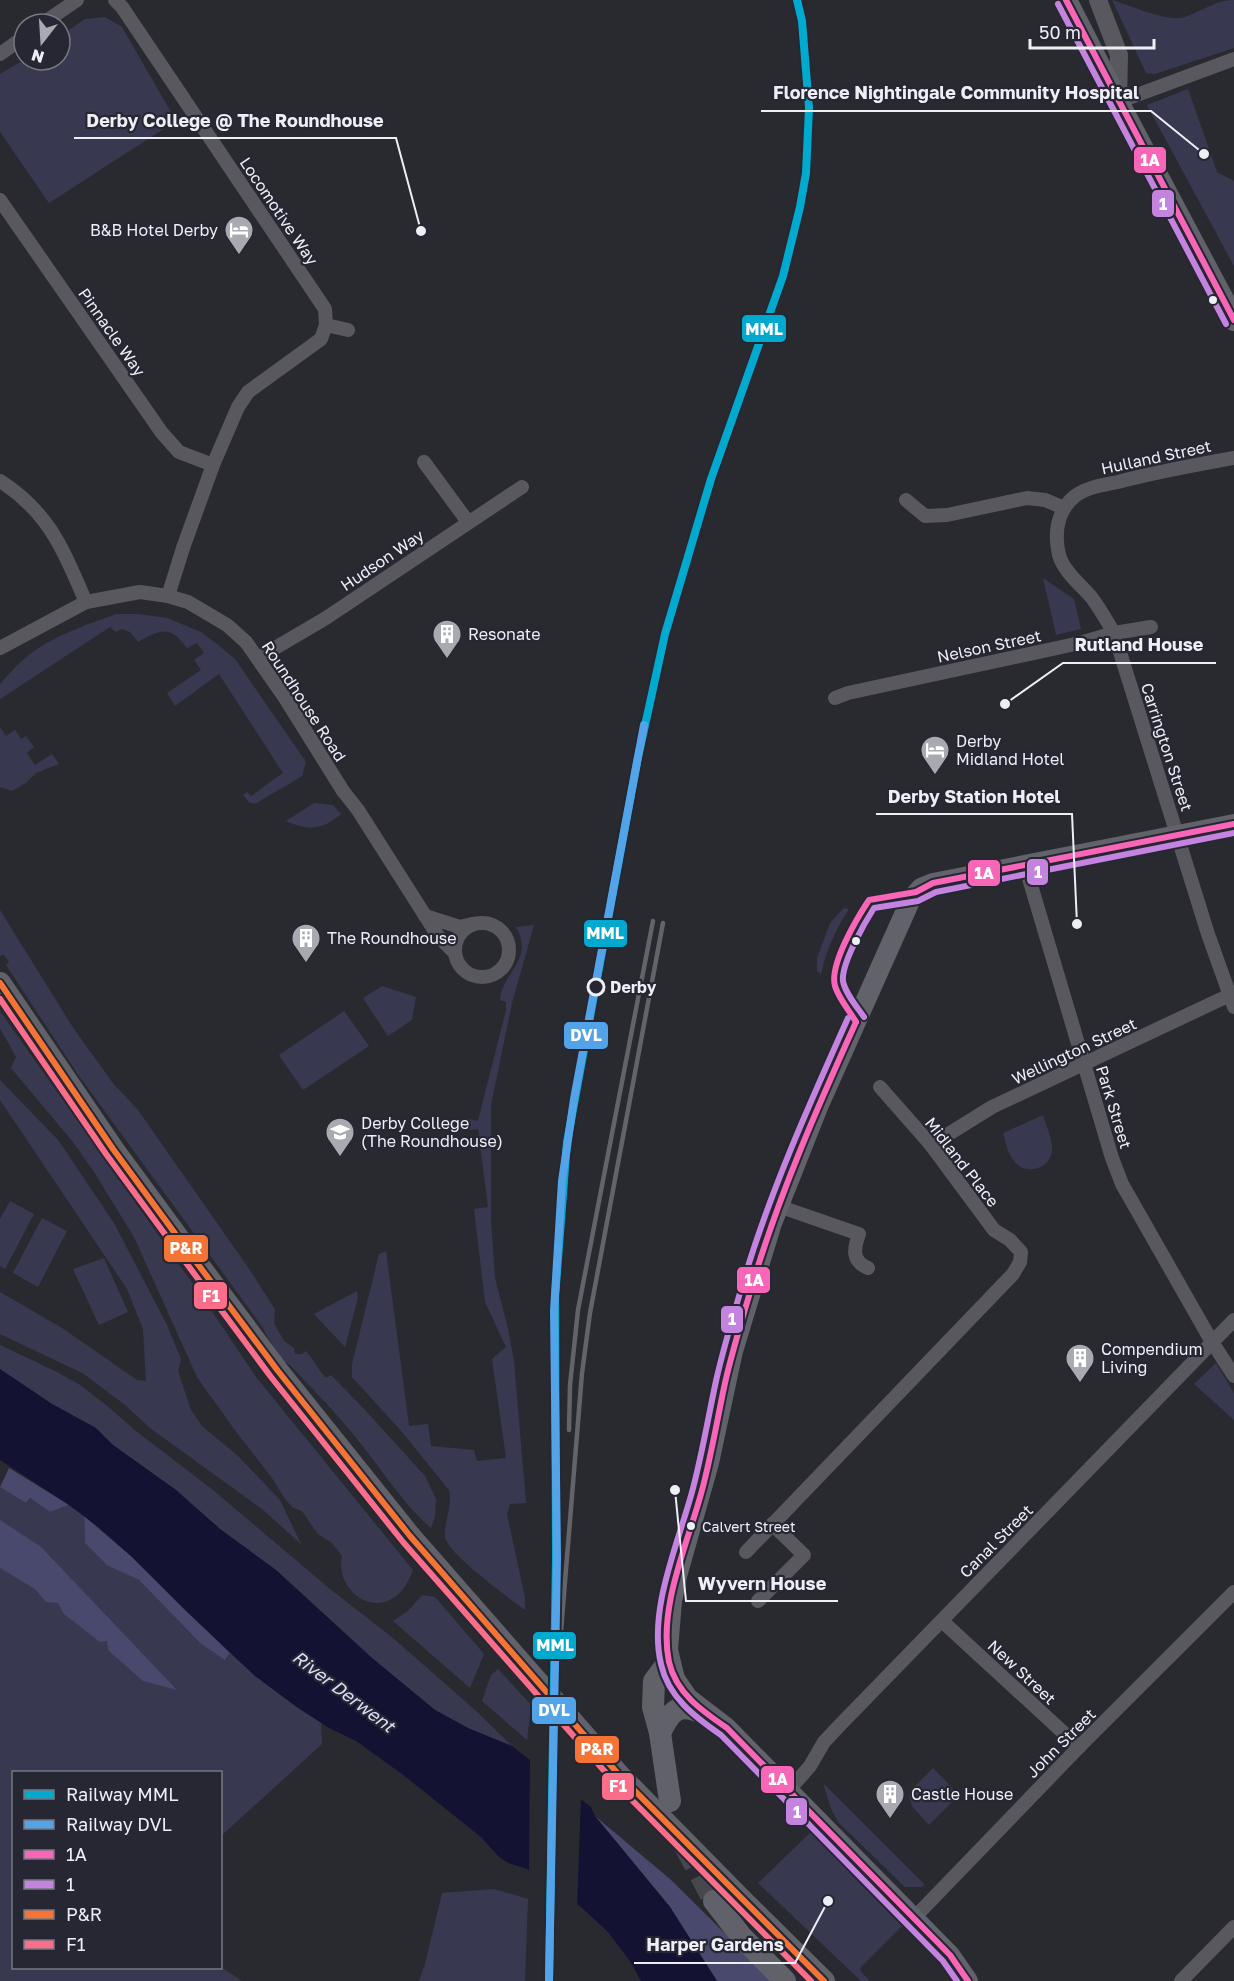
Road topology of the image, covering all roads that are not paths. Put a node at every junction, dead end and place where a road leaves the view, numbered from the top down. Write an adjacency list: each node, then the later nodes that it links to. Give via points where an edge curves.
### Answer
1 (77, 0): 5 (street)
2 (115, 0): 10 (street, Locomotive Way, via 325,309)
3 (1066, 0): 7 (main road)
4 (1098, 0): 7 (street, via 1119,55)
5 (60, 12)
6 (1234, 58): 7 (street)
7 (1118, 102): 9 (main road)
8 (0, 200): 14 (street, Pinnacle Way, via 162,433 179,452)
9 (1234, 321)
10 (326, 325): 11 (street); 14 (street, via 321,339 248,392)
11 (348, 330)
12 (1234, 458): 18 (street, Hulland Street, via 1086,489)
13 (424, 462): 19 (street)
14 (213, 465): 20 (street)
15 (0, 481): 21 (street, via 49,525)
16 (522, 487): 19 (street, Hudson Way)
17 (906, 500): 18 (street, via 925,516 1027,498)
18 (1064, 508): 23 (street, Carrington Street, via 1058,520 1059,555)
19 (468, 522): 25 (street, Hudson Way, via 326,618)
20 (168, 596): 21 (street, Roundhouse Road, via 140,592); 25 (street, Roundhouse Road, via 188,602 227,625)
21 (86, 602): 24 (street, Roundhouse Road)
22 (1151, 627): 23 (street, Nelson Street)
23 (1114, 633): 26 (street, Nelson Street); 28 (street, Carrington Street)
24 (0, 648)
25 (258, 658): 30 (street, Roundhouse Road)
26 (835, 698)
27 (1234, 825): 28 (main road)
28 (1178, 836): 29 (main road); 34 (street, Carrington Street, via 1208,934)
29 (1025, 865): 35 (street, Park Street); 38 (main road, via 933,883 916,892 906,906)
30 (425, 916): 31 (street, via 460,927); 32 (street, Roundhouse Road)
31 (476, 924): 32 (street, via 461,933); 32 (street, via 493,925 504,935 509,949 504,965 492,975 479,977 462,969)
32 (455, 953)
33 (0, 983): 58 (main road, bridge, via 185,1248 410,1536 620,1776)
34 (1233, 998): 35 (street, Wellington Street)
35 (1084, 1064): 37 (street, Wellington Street, via 992,1107); 41 (street, Park Street, via 1122,1184)
36 (880, 1087): 37 (street, Midland Place)
37 (931, 1144): 43 (street, Midland Place, via 994,1230 1021,1252 1020,1262 1013,1274)
38 (778, 1206): 39 (street, via 859,1234 854,1253 861,1266); 48 (main road, via 733,1351 709,1462 677,1576 668,1639)
39 (868, 1268)
40 (1234, 1320): 41 (street, Canal Street)
41 (1212, 1342): 42 (street, Park Street); 47 (street, Canal Street)
42 (1234, 1376)
43 (772, 1524): 44 (street); 46 (street, via 804,1555)
44 (746, 1552)
45 (1234, 1592): 51 (street, John Street)
46 (758, 1601)
47 (942, 1621): 51 (street, New Street); 52 (street, Canal Street, via 831,1733 810,1767)
48 (669, 1661): 49 (main road, via 680,1688); 50 (main road, via 654,1681 653,1707)
49 (708, 1715): 50 (main road, via 691,1707 674,1710); 52 (main road, via 727,1728)
50 (660, 1733): 53 (main road)
51 (1079, 1747): 55 (street, John Street)
52 (789, 1790): 55 (main road)
53 (670, 1801)
54 (714, 1901): 57 (main road, via 741,1936)
55 (914, 1918): 59 (main road, via 950,1955)
56 (1234, 1927): 60 (street)
57 (785, 1981)
58 (824, 1981)
59 (968, 1981)
60 (1180, 1981)

